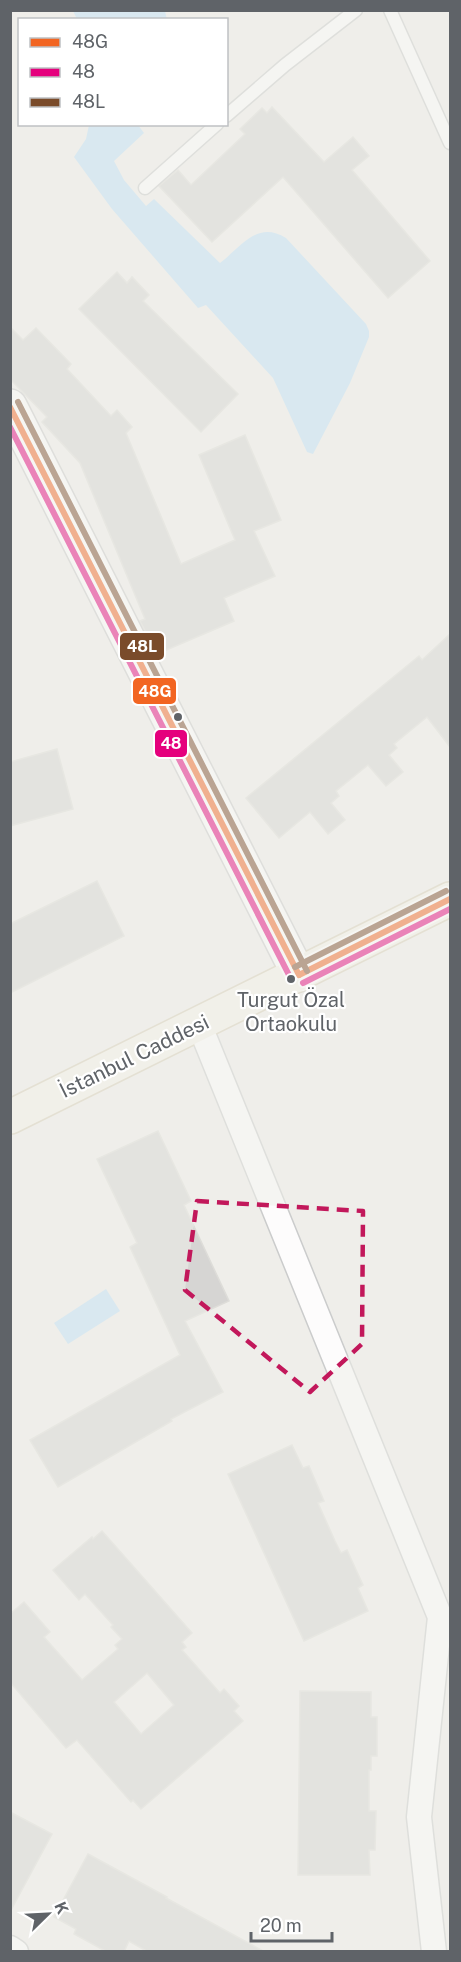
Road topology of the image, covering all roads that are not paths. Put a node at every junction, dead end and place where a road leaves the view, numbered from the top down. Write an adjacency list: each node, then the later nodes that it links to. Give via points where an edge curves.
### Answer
1 (356, 10): 3 (lane)
2 (390, 10): 5 (lane)
3 (228, 114)
4 (215, 126): 6 (lane)
5 (450, 143)
6 (145, 188)
7 (10, 406): 9 (street)
8 (450, 899): 9 (main road, İstanbul Caddesi)
9 (299, 975): 10 (main road, İstanbul Caddesi)
10 (199, 1024): 11 (main road, İstanbul Caddesi); 12 (street)
11 (10, 1117)
12 (445, 1618): 15 (street, via 419,1817)
13 (10, 1948): 14 (street)
14 (16, 1952)
15 (434, 1952)

